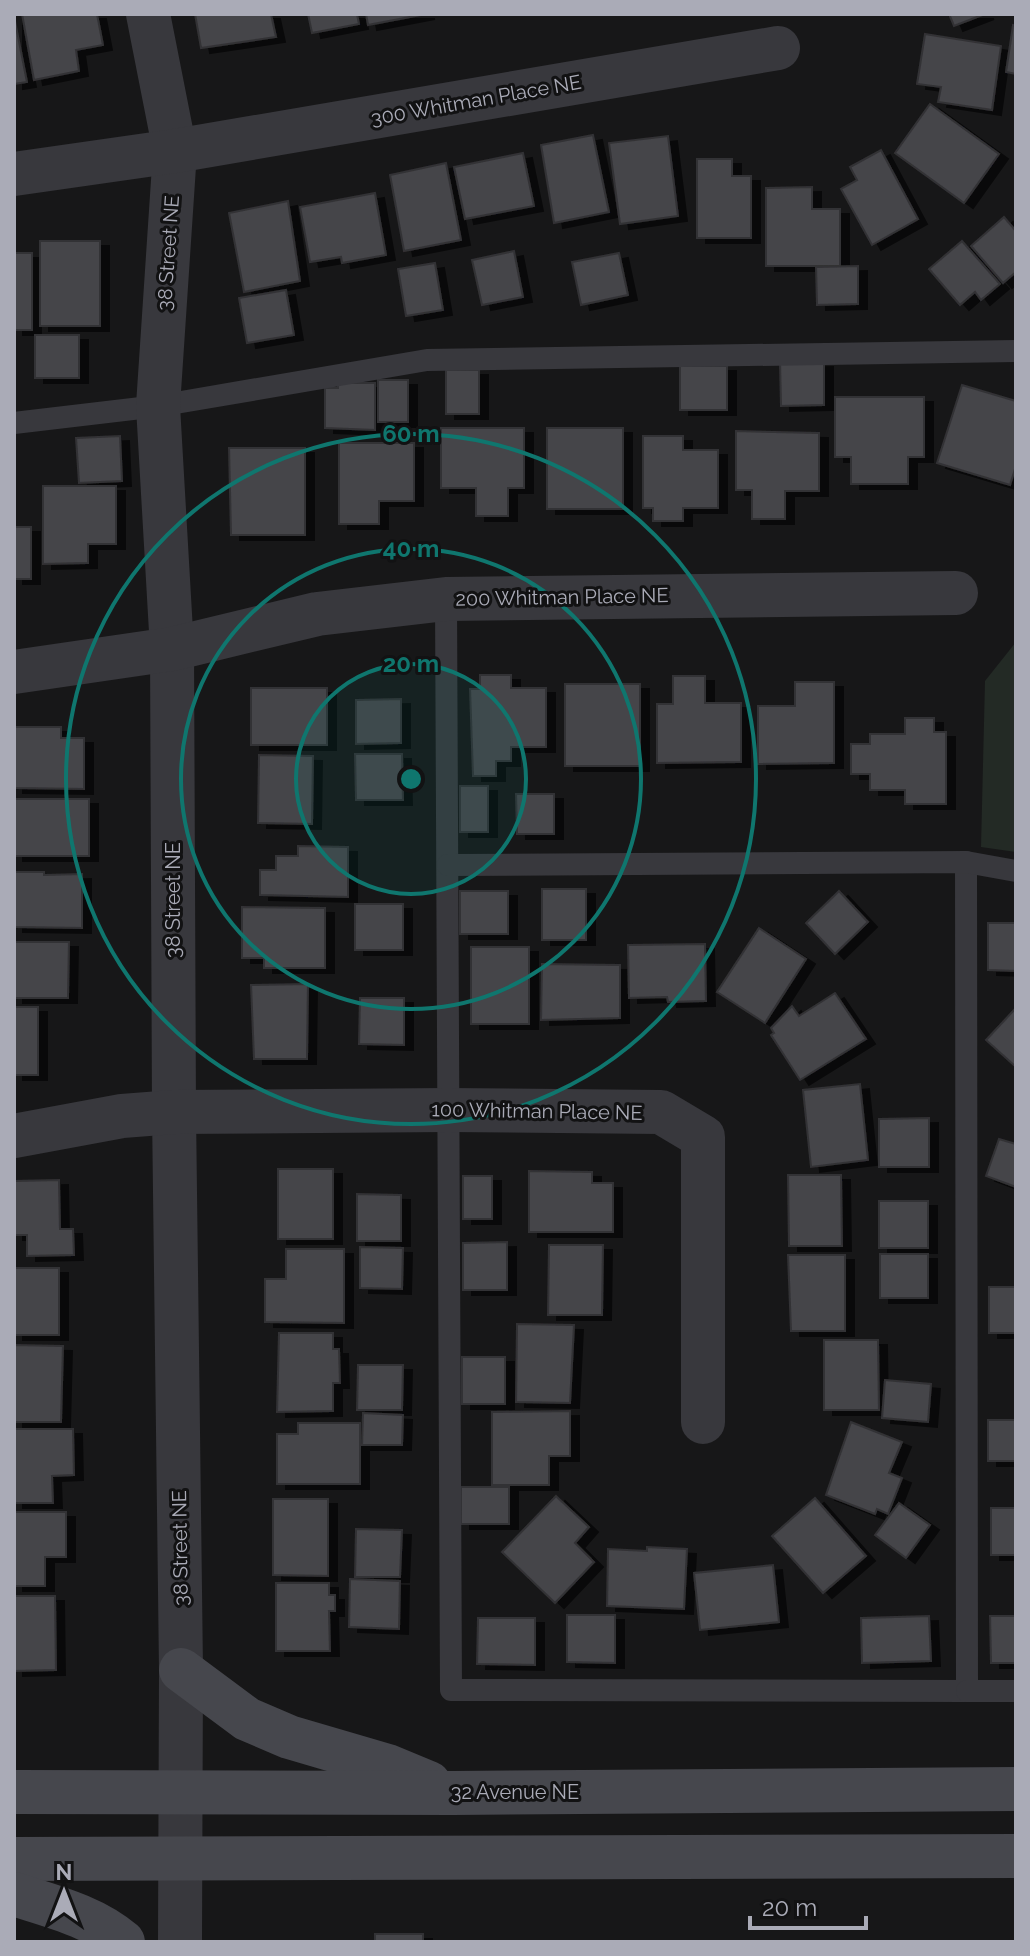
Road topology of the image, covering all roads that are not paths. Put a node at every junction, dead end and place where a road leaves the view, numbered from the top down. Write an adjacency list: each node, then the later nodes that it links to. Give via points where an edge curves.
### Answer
1 (148, 14): 3 (street, 38 Street NE)
2 (778, 48): 3 (street, 300 Whitman Place NE)
3 (175, 151): 4 (street, 300 Whitman Place NE); 6 (street, 38 Street NE)
4 (14, 174)
5 (1016, 351): 6 (lane, via 427,360)
6 (158, 406): 7 (lane); 10 (street, 38 Street NE)
7 (14, 423)
8 (956, 593): 9 (street, 200 Whitman Place NE)
9 (446, 599): 10 (street, 200 Whitman Place NE, via 317,614); 13 (lane)
10 (172, 649): 11 (street, 200 Whitman Place NE); 16 (street, 38 Street NE)
11 (14, 672)
12 (966, 862): 13 (lane); 14 (lane); 20 (lane)
13 (448, 865): 15 (lane)
14 (1016, 871)
15 (448, 1110): 16 (street, 100 Whitman Place NE); 18 (street, 100 Whitman Place NE, via 661,1112 703,1137); 20 (lane, via 451,1690)
16 (174, 1112): 17 (street, 100 Whitman Place NE); 19 (street, 38 Street NE)
17 (14, 1136)
18 (703, 1422)
19 (181, 1670): 23 (street, 38 Street NE); 25 (main road, via 247,1719)
20 (967, 1691): 21 (lane)
21 (1016, 1691)
22 (1016, 1789): 25 (main road, 32 Avenue NE)
23 (180, 1790): 24 (main road, 32 Avenue NE); 25 (main road, 32 Avenue NE); 28 (street, 38 Street NE)
24 (14, 1792)
25 (453, 1793)
26 (1016, 1856): 28 (main road)
27 (14, 1859): 28 (main road)
28 (180, 1859): 31 (street, 38 Street NE)
29 (14, 1894): 30 (main road, via 67,1911)
30 (123, 1942)
31 (180, 1942)

